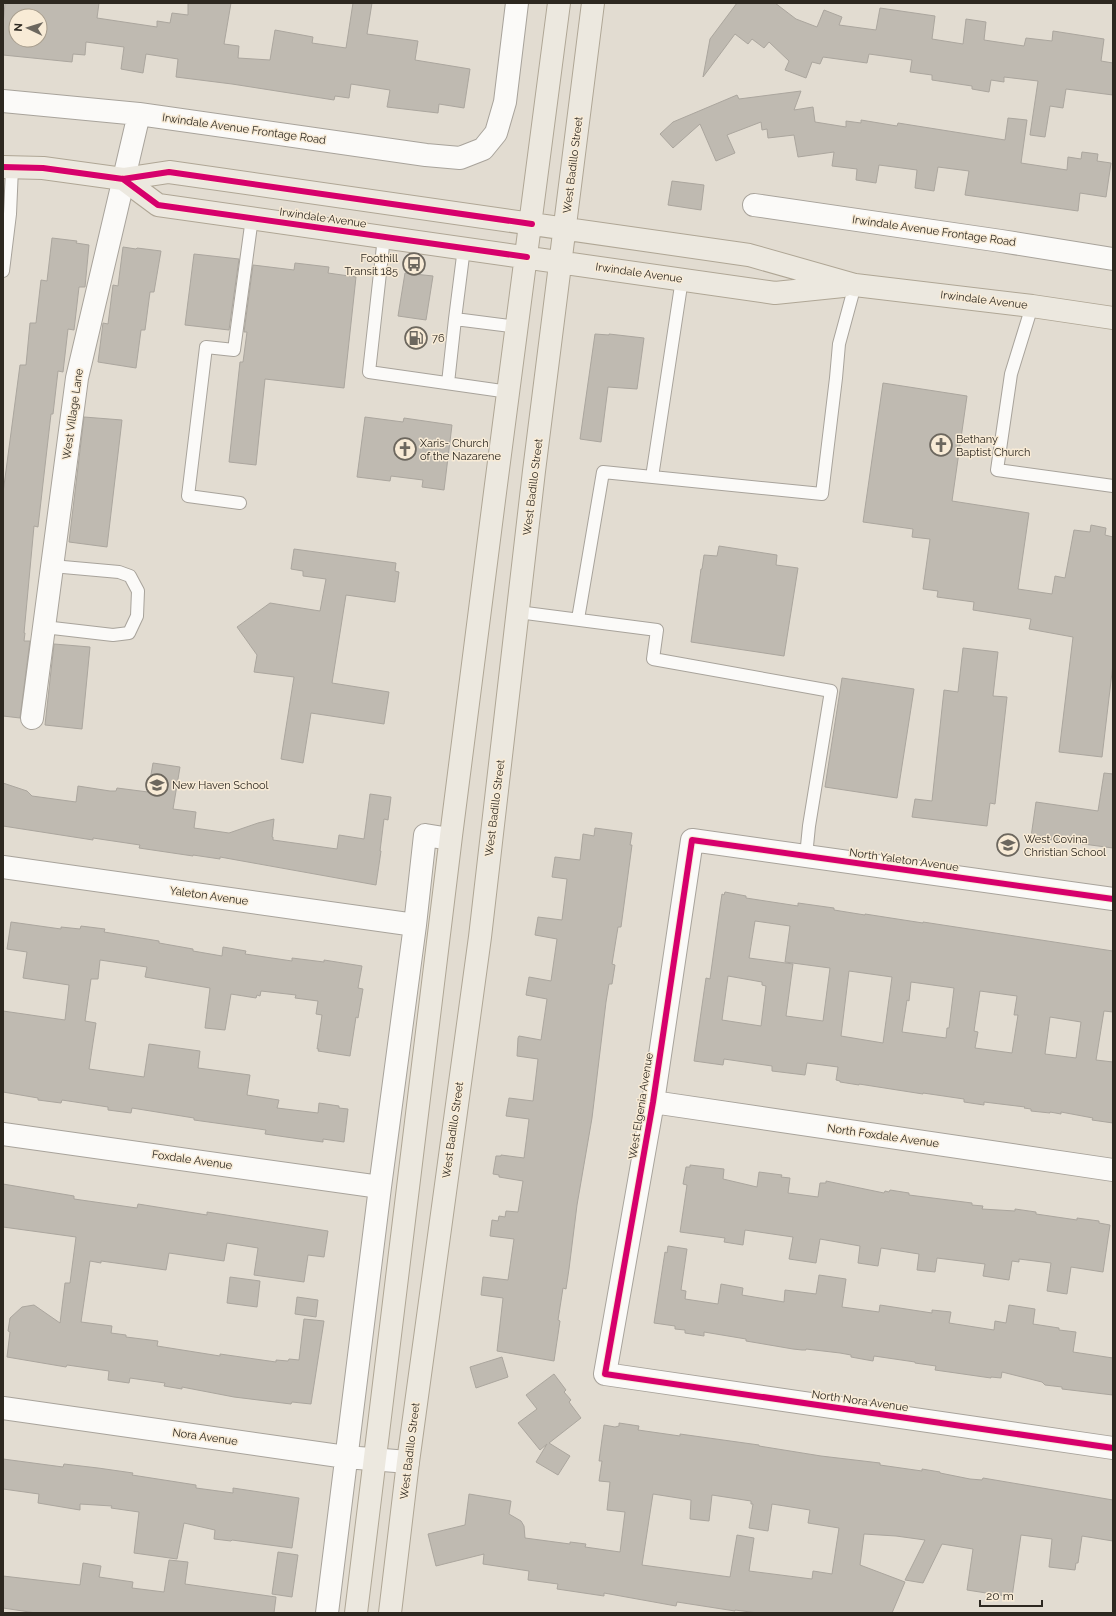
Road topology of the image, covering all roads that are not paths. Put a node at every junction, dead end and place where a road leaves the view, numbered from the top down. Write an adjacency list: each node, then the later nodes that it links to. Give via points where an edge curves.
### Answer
1 (517, 3): 5 (street, Irwindale Avenue Frontage Road, via 506,102 496,133 483,149 460,158)
2 (559, 3): 10 (main road)
3 (593, 3): 11 (main road, West Badillo Street)
4 (3, 100): 5 (street, Irwindale Avenue Frontage Road)
5 (139, 114): 7 (street, West Village Lane)
6 (7, 168): 7 (main road, Irwindale Avenue, via 43,168); 17 (lane, via 10,214)
7 (123, 179): 9 (main road, Irwindale Avenue, via 158,205); 10 (main road, Irwindale Avenue, via 169,172); 29 (street, West Village Lane, via 77,378)
8 (754, 205): 15 (street, Irwindale Avenue Frontage Road)
9 (252, 218): 12 (main road, Irwindale Avenue); 28 (lane, via 234,350 206,347 188,496)
10 (532, 224): 11 (main road, Irwindale Avenue); 14 (main road)
11 (565, 229): 16 (main road, West Badillo Street); 19 (main road, Irwindale Avenue, via 749,255)
12 (384, 237): 13 (main road, Irwindale Avenue); 24 (lane, via 369,372)
13 (464, 248): 14 (main road, Irwindale Avenue); 22 (lane)
14 (527, 257): 16 (main road, Irwindale Avenue); 23 (main road)
15 (1113, 260)
16 (561, 262): 18 (main road, Irwindale Avenue); 30 (main road, West Badillo Street)
17 (3, 272)
18 (682, 279): 19 (main road, Irwindale Avenue, via 775,293); 26 (lane)
19 (855, 285): 20 (main road, Irwindale Avenue); 26 (lane, via 838,344 822,494)
20 (1032, 306): 21 (main road, Irwindale Avenue); 27 (lane, via 1010,374 997,470)
21 (1113, 318)
22 (455, 319): 23 (lane); 24 (lane)
23 (518, 327): 25 (main road)
24 (448, 383): 25 (lane)
25 (509, 392): 34 (main road)
26 (652, 477): 31 (lane, via 603,472)
27 (1113, 486)
28 (240, 503)
29 (52, 566): 32 (street, West Village Lane); 32 (lane, via 119,572 130,576 138,591 137,616 129,633)
30 (518, 612): 31 (lane); 49 (main road, West Badillo Street, via 480,938)
31 (578, 619): 36 (lane, via 657,630 653,659 831,691)
32 (44, 627): 33 (street, West Village Lane)
33 (32, 718)
34 (450, 839): 39 (street, via 425,835); 48 (main road)
35 (692, 840): 36 (street, North Yaleton Avenue); 40 (street, West Elgenia Avenue)
36 (806, 856): 38 (street, North Yaleton Avenue)
37 (3, 867): 39 (street, Yaleton Avenue)
38 (1113, 899)
39 (415, 925): 43 (street)
40 (653, 1102): 42 (street, North Foxdale Avenue); 44 (street, West Elgenia Avenue)
41 (3, 1134): 43 (street, Foxdale Avenue)
42 (1113, 1170)
43 (380, 1187): 47 (street)
44 (605, 1374): 46 (street, North Nora Avenue)
45 (3, 1408): 47 (street, Nora Avenue)
46 (1113, 1448)
47 (346, 1457): 48 (street, Nora Avenue); 50 (street)
48 (376, 1459): 49 (street, Nora Avenue); 51 (main road)
49 (408, 1462): 52 (main road, West Badillo Street)
50 (327, 1613)
51 (356, 1613)
52 (390, 1613)

